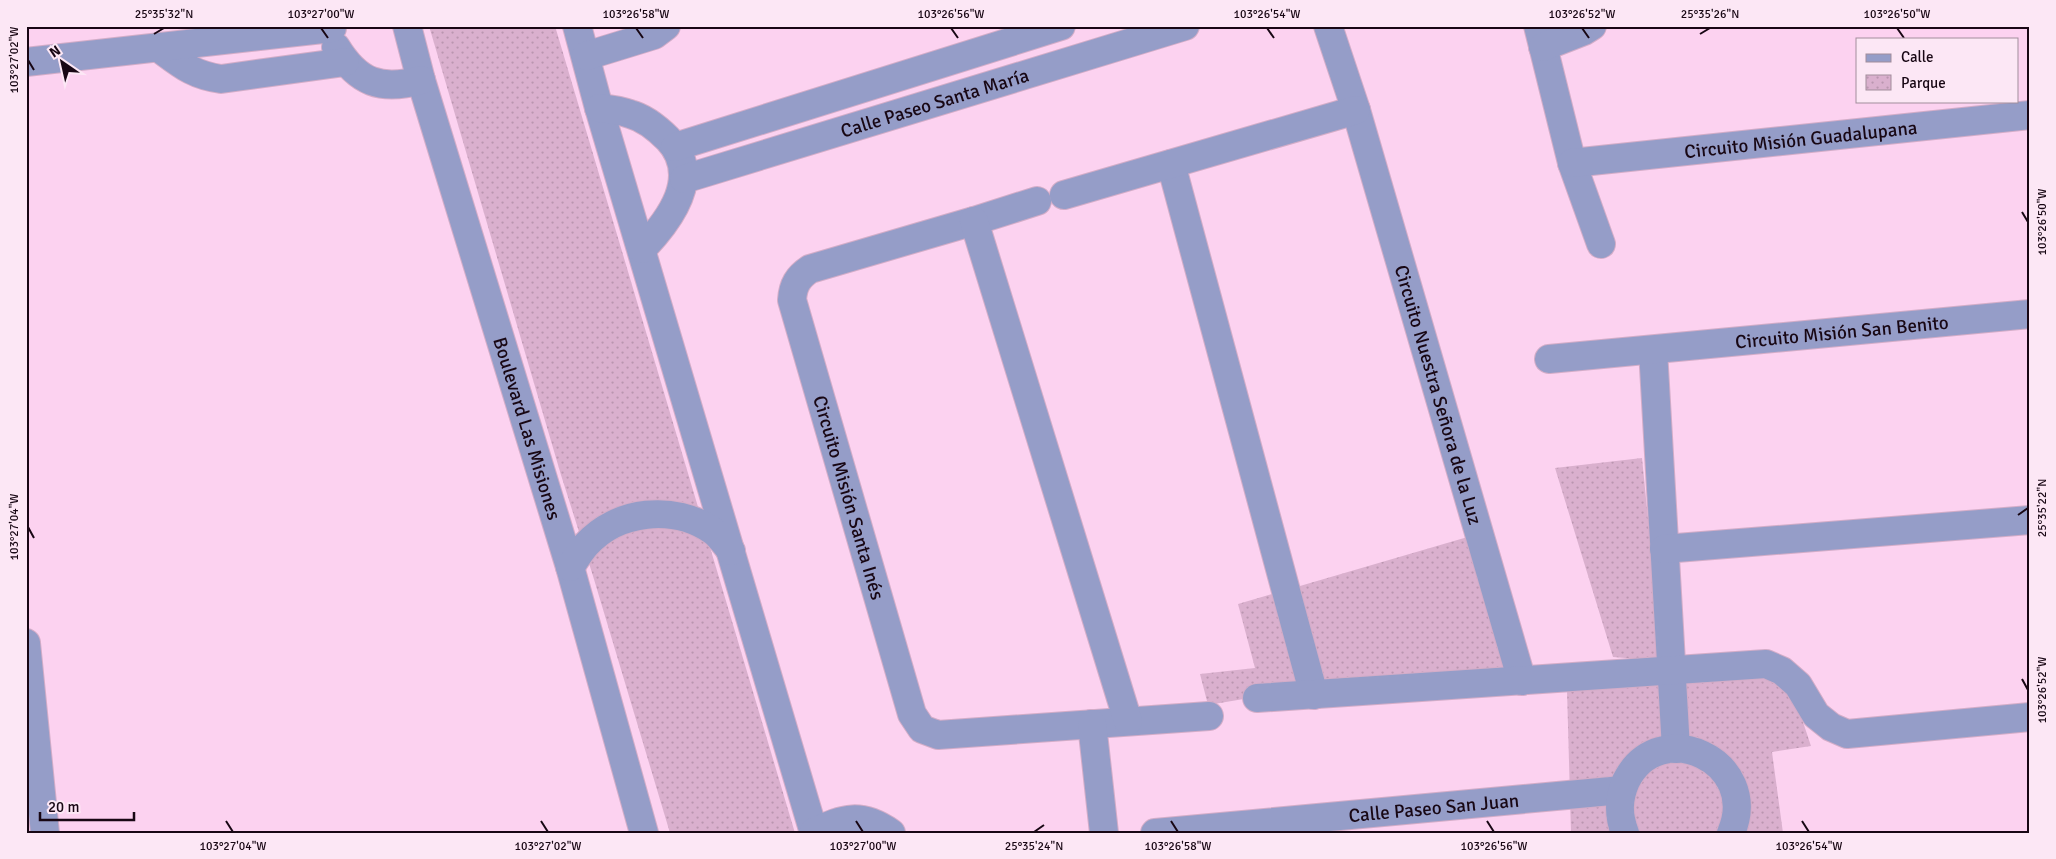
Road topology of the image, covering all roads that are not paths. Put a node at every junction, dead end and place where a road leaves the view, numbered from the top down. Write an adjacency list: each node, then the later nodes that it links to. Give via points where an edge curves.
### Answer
1 (407, 26): 13 (street, Boulevard Las Misiones)
2 (666, 26): 8 (street, via 654,35)
3 (1061, 26): 17 (street, Calle Paseo Santa María)
4 (1185, 26): 20 (street, Calle Paseo Santa María)
5 (1328, 26): 15 (street, Circuito Nuestra Señora de la Luz)
6 (1592, 26): 9 (street, via 1584,31)
7 (332, 27): 10 (street); 12 (street, via 336,46)
8 (585, 35): 14 (street)
9 (1540, 36): 18 (street)
10 (160, 48): 11 (street); 12 (street, via 189,70 221,78)
11 (26, 62)
12 (346, 62): 13 (street, via 361,76 380,84 401,86)
13 (421, 80): 32 (street, Boulevard Las Misiones)
14 (600, 108): 17 (street, via 630,114 657,127); 25 (street)
15 (1356, 110): 19 (street); 36 (street, Circuito Nuestra Señora de la Luz)
16 (2030, 115): 18 (street, Circuito Misión Guadalupana)
17 (676, 147): 20 (street)
18 (1572, 163): 24 (street)
19 (1171, 164): 21 (street); 37 (street)
20 (684, 179): 25 (street, via 672,212)
21 (1064, 195)
22 (1038, 201): 23 (street, Circuito Misión Santa Inés)
23 (974, 221): 41 (street); 42 (street, Circuito Misión Santa Inés, via 810,269 796,281 792,300 916,722 922,729 938,735)
24 (1601, 244)
25 (642, 249): 31 (street)
26 (2030, 314): 27 (street, Circuito Misión San Benito)
27 (1653, 350): 28 (street, Circuito Misión San Benito); 30 (street)
28 (1549, 359)
29 (2030, 520): 30 (street)
30 (1664, 549): 35 (street)
31 (731, 551): 32 (street, via 713,531 688,519 661,513 634,516 608,527 586,544); 46 (street)
32 (570, 567): 45 (street, Boulevard Las Misiones)
33 (26, 643): 34 (street)
34 (26, 647): 47 (street)
35 (1671, 670): 36 (street); 40 (street, via 1766,664 1782,671 1798,685 1816,715 1831,727 1848,734); 43 (street)
36 (1522, 681): 37 (street)
37 (1314, 695): 38 (street)
38 (1257, 698)
39 (1209, 716): 41 (street, Circuito Misión Santa Inés)
40 (2030, 717)
41 (1128, 722): 42 (street, Circuito Misión Santa Inés)
42 (1092, 724): 49 (street)
43 (1676, 749): 44 (street, via 1658,752 1642,761); 52 (street, via 1694,750 1725,770 1734,786 1738,804)
44 (1622, 790): 50 (street, Calle Paseo San Juan); 51 (street, via 1620,821)
45 (642, 832)
46 (814, 832): 48 (street, via 840,820 866,820)
47 (45, 833)
48 (891, 833)
49 (1104, 833)
50 (1155, 833)
51 (1625, 833)
52 (1731, 833)

